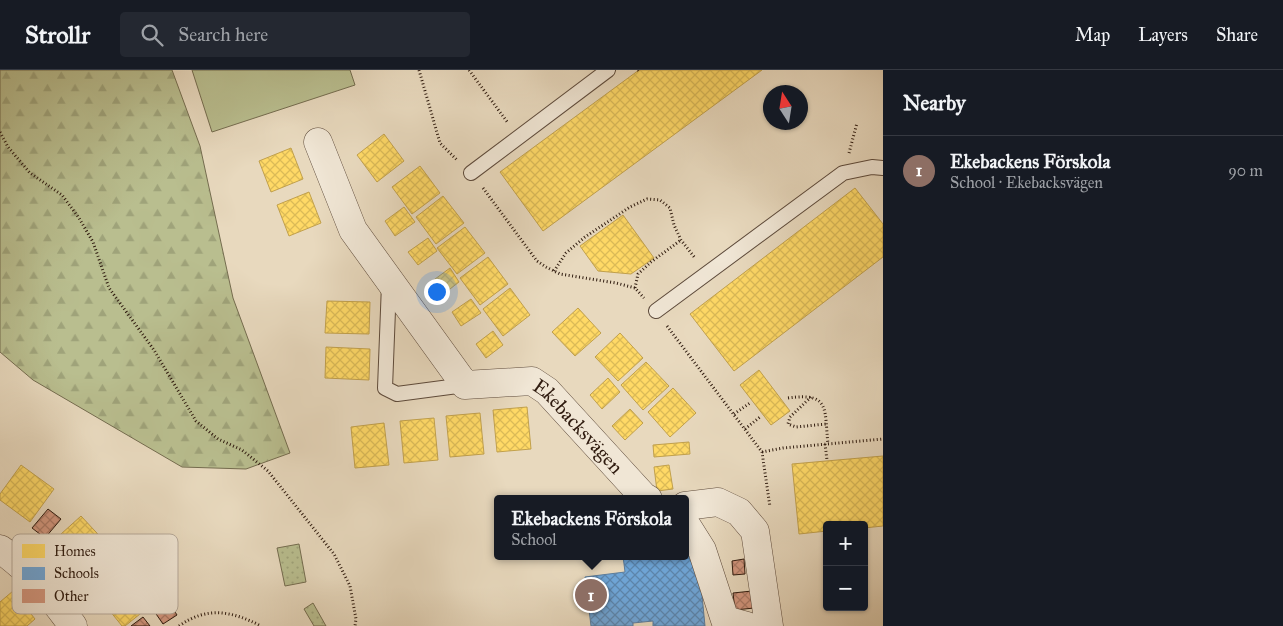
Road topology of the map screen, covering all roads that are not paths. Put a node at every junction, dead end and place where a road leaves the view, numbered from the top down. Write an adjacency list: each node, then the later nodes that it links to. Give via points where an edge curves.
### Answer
1 (608, 70): 4 (lane)
2 (318, 142): 5 (street, via 353,230)
3 (883, 168): 6 (lane, via 843,173)
4 (471, 173)
5 (389, 280): 7 (street); 7 (lane, Ekebacksvägen, via 385,388 397,394)
6 (656, 311)
7 (465, 385): 8 (street, Ekebacksvägen, via 532,381 547,391)
8 (642, 495)
9 (689, 506): 16 (street, via 718,502 739,512 755,532)
10 (689, 529): 15 (street, via 702,550 725,620)
11 (0, 549): 12 (street)
12 (12, 557)
13 (64, 614): 14 (street)
14 (73, 626)
15 (747, 626)
16 (769, 626)

